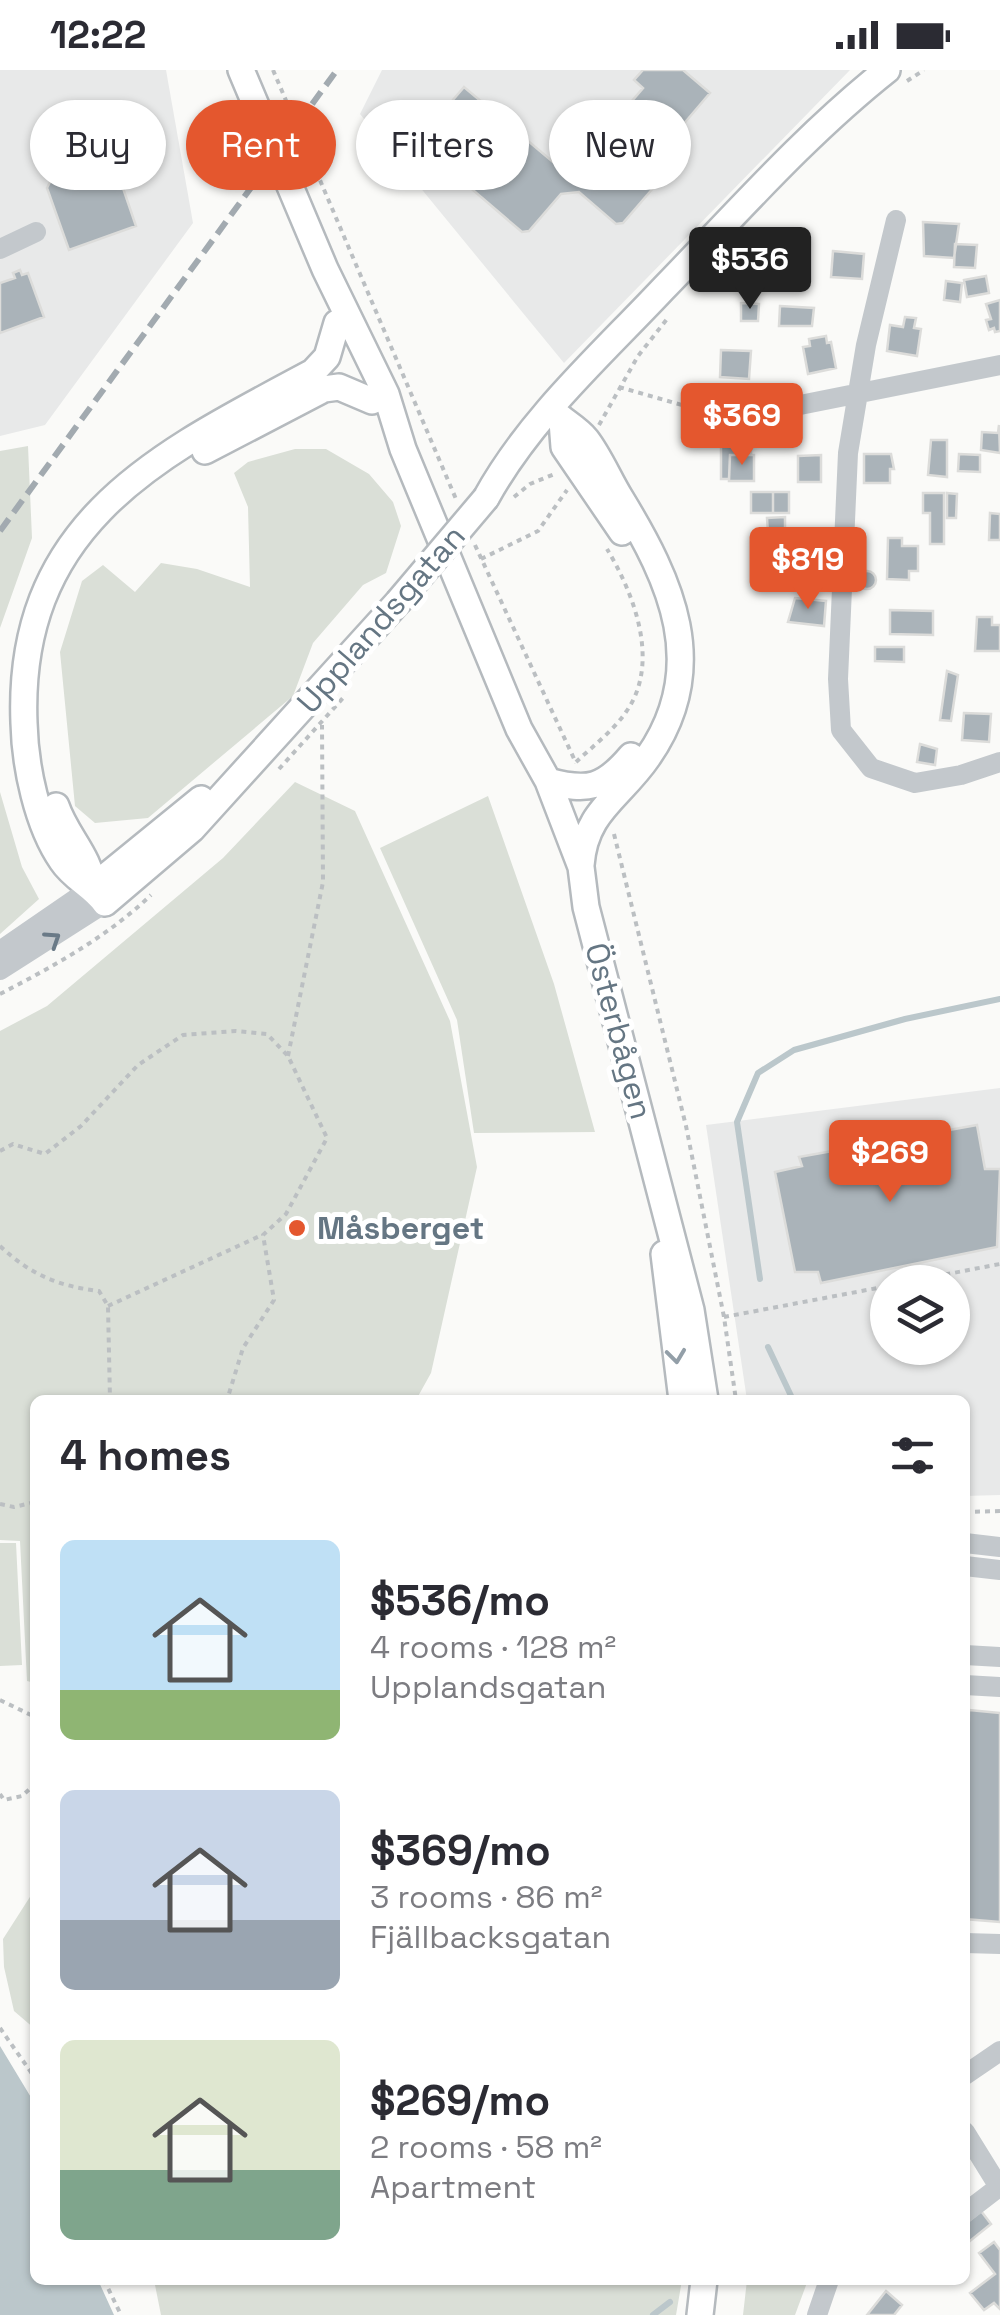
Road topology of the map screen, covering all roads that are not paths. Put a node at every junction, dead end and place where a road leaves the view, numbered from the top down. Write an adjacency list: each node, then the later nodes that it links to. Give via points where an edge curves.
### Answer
1 (241, 70): 6 (main road, Österbågen)
2 (892, 80): 12 (main road, Upplandsgatan, via 815,131 666,303 625,326)
3 (896, 220): 9 (street)
4 (36, 232): 5 (street)
5 (0, 249)
6 (325, 269): 7 (main road, Österbågen); 13 (main road, Österbågen, via 386,394)
7 (336, 322): 10 (main road, Österbågen); 19 (main road, via 327,357 314,372 145,467 117,490 90,518 52,579 25,674 24,740 55,848)
8 (1000, 366): 9 (street)
9 (856, 395): 11 (street, via 784,408); 15 (street, via 848,453 841,730 871,768 915,782)
10 (372, 401): 13 (main road, Österbågen); 19 (main road, via 324,389 247,428 154,480 80,556 52,616 38,708 56,808)
11 (701, 410)
12 (557, 415): 17 (main road, via 656,555 680,650 668,717 651,754 628,784); 19 (main road, Upplandsgatan, bridge, via 497,501 275,740)
13 (403, 449): 14 (main road, Österbågen)
14 (520, 729): 16 (main road, Österbågen); 20 (main road, Österbågen, via 541,803)
15 (1000, 762)
16 (548, 780): 17 (main road); 18 (main road, Österbågen)
17 (595, 798): 18 (main road)
18 (581, 868): 20 (main road, Österbågen)
19 (99, 895): 21 (street); 22 (street, one-way to 19)
20 (586, 907): 23 (main road, Österbågen)
21 (0, 951)
22 (0, 970)
23 (653, 1155): 24 (main road, Österbågen, one-way to 24); 25 (main road, Österbågen, via 691,1310)
24 (681, 1395)
25 (703, 1395)
26 (970, 1544): 27 (street)
27 (1000, 1547)
28 (970, 1567): 29 (street)
29 (1000, 1570)
30 (970, 1655): 31 (street)
31 (1000, 1657)
32 (970, 1685): 33 (street)
33 (1000, 1687)
34 (970, 1943): 35 (street)
35 (1000, 1944)
36 (1000, 2051): 37 (street)
37 (970, 2071)
38 (970, 2142): 39 (street, via 999,2186)
39 (970, 2209)
40 (703, 2285): 42 (main road)
41 (827, 2285): 43 (street)
42 (700, 2315)
43 (817, 2315)

